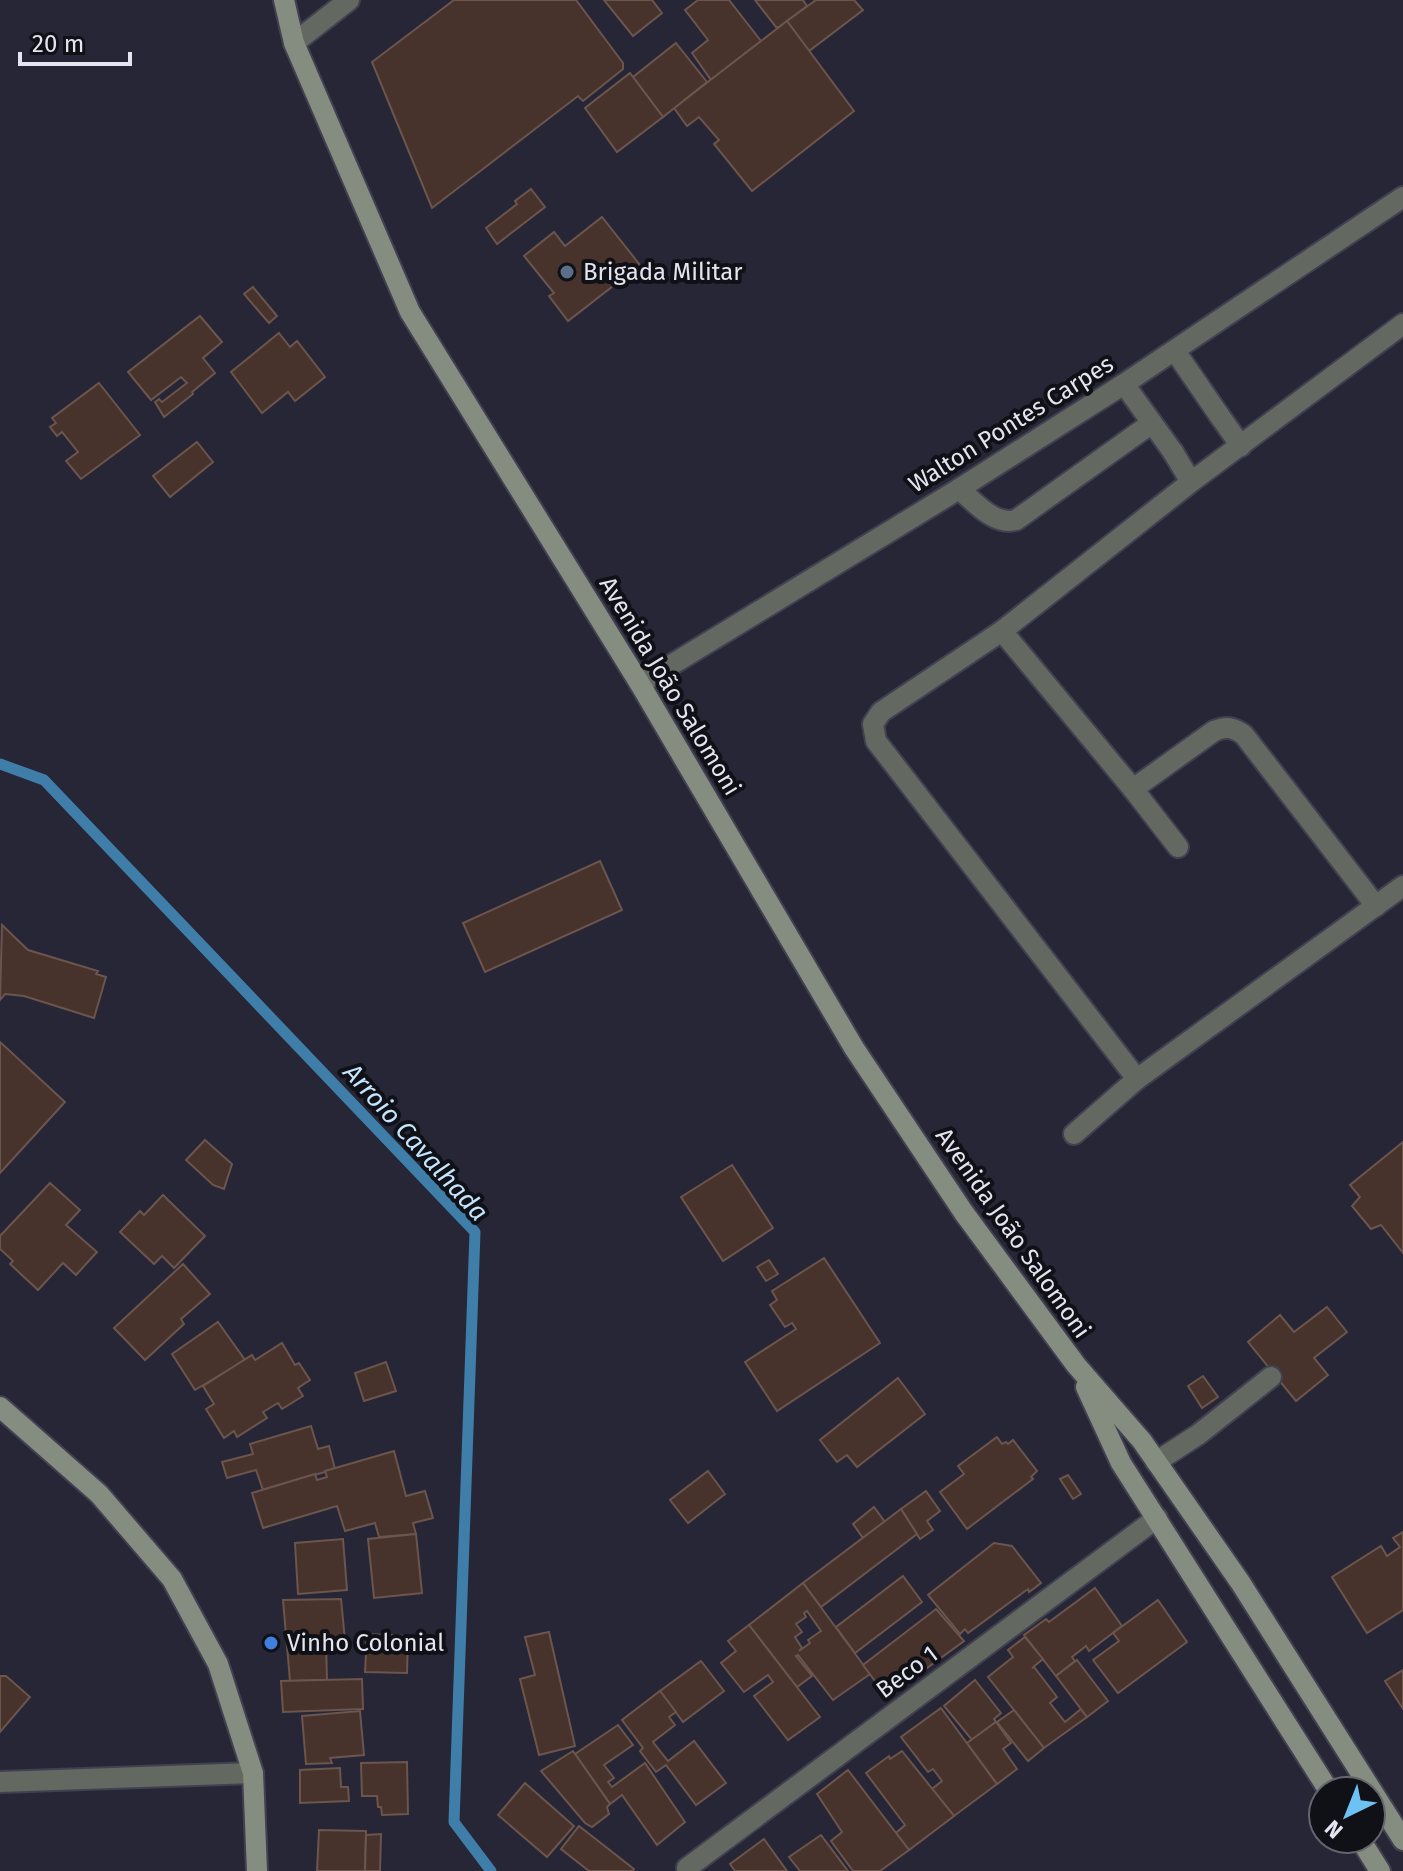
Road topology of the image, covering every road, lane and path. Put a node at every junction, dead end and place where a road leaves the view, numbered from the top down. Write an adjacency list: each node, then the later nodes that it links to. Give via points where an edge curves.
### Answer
1 (284, 0): 3 (main road, Avenida João Salomoni)
2 (349, 0): 3 (street)
3 (294, 43): 13 (main road, Avenida João Salomoni, via 410,312)
4 (1403, 197): 6 (street, Walton Pontes Carpes)
5 (1403, 324): 9 (street)
6 (1175, 351): 7 (street, Walton Pontes Carpes); 9 (street)
7 (1124, 384): 8 (street); 11 (street, Walton Pontes Carpes)
8 (1152, 423): 10 (street); 11 (street, via 1016,520 994,518)
9 (1241, 446): 10 (street)
10 (1191, 482): 12 (street)
11 (959, 489): 13 (street, Walton Pontes Carpes)
12 (1002, 631): 14 (street); 18 (street, via 881,712 873,724 876,741)
13 (640, 684): 20 (main road, Avenida João Salomoni, via 854,1048 964,1213)
14 (1133, 789): 15 (street); 17 (street, via 1214,731 1235,729)
15 (1178, 847)
16 (1403, 886): 17 (street)
17 (1376, 906): 18 (street)
18 (1137, 1079): 19 (street)
19 (1074, 1134)
20 (1076, 1365): 23 (main road, Avenida João Salomoni); 24 (main road, Avenida João Salomoni, via 1121,1463)
21 (1271, 1377): 23 (street)
22 (0, 1407): 25 (main road, via 99,1494 172,1579 218,1664)
23 (1156, 1462): 28 (main road, Avenida João Salomoni, via 1240,1582)
24 (1157, 1518): 26 (main road, Avenida João Salomoni); 29 (street, Beco 1)
25 (253, 1773): 27 (street); 30 (main road)
26 (1319, 1775)
27 (0, 1782)
28 (1403, 1840)
29 (687, 1868)
30 (257, 1871)

